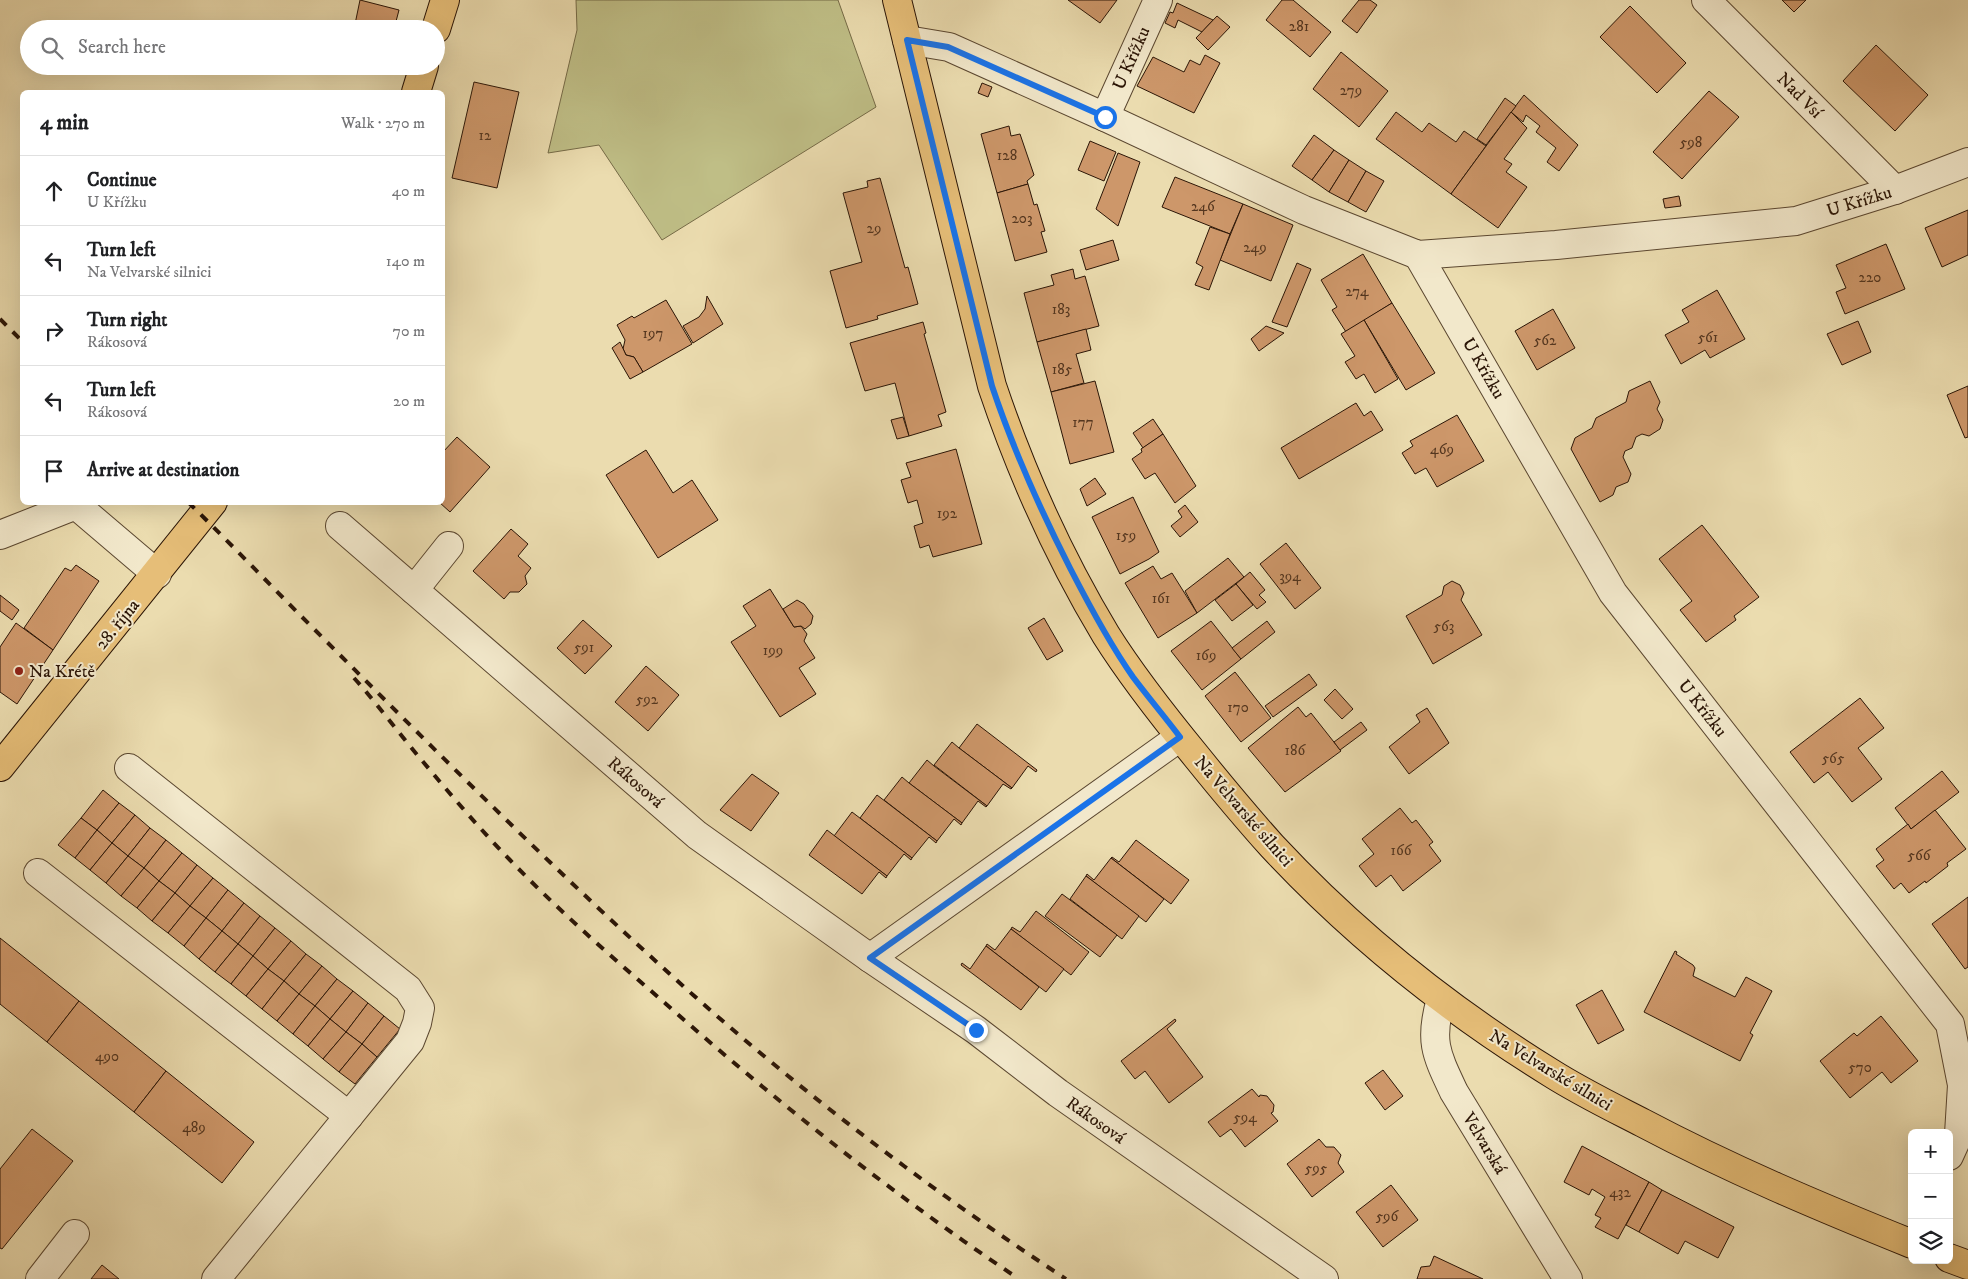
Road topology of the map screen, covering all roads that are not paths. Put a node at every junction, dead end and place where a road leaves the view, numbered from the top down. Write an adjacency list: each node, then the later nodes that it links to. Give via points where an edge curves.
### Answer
1 (445, 0): 5 (main road)
2 (896, 0): 6 (main road, Na Velvarské silnici)
3 (1158, 0): 9 (street, U Křížku)
4 (1706, 0): 11 (street, Nad Vsí)
5 (439, 20)
6 (907, 40): 9 (street, U Křížku, via 948,47); 19 (main road, Na Velvarské silnici, via 992,386 1005,426 1058,544 1106,634 1133,677)
7 (421, 75): 8 (main road)
8 (417, 90)
9 (1105, 117): 12 (street, U Křížku, via 1304,210)
10 (1968, 162): 11 (street, U Křížku)
11 (1895, 190): 12 (street, U Křížku, via 1796,221)
12 (1418, 255): 26 (street, U Křížku, via 1613,592 1950,1024 1962,1084 1959,1134)
13 (211, 505): 17 (main road, 28. října)
14 (340, 526): 18 (street, Rákosová)
15 (0, 535): 17 (street, via 76,505)
16 (449, 546): 18 (street)
17 (157, 574): 20 (main road, 28. října)
18 (414, 590): 23 (street, Rákosová, via 697,835)
19 (1180, 737): 23 (street); 24 (main road, Na Velvarské silnici, via 1273,847 1364,935)
20 (0, 767)
21 (129, 768): 25 (street, via 408,989 420,1008 410,1041)
22 (38, 873): 25 (street)
23 (870, 958): 33 (street, Rákosová)
24 (1441, 998): 28 (main road, Na Velvarské silnici, via 1488,1033 1616,1110 1741,1172); 34 (street, Velvarská, via 1434,1028 1436,1054 1454,1092)
25 (349, 1116): 32 (street)
26 (1953, 1147)
27 (76, 1234): 31 (street)
28 (1908, 1242)
29 (1953, 1259): 30 (main road)
30 (1968, 1265)
31 (40, 1279)
32 (216, 1279)
33 (1324, 1279)
34 (1568, 1279)

